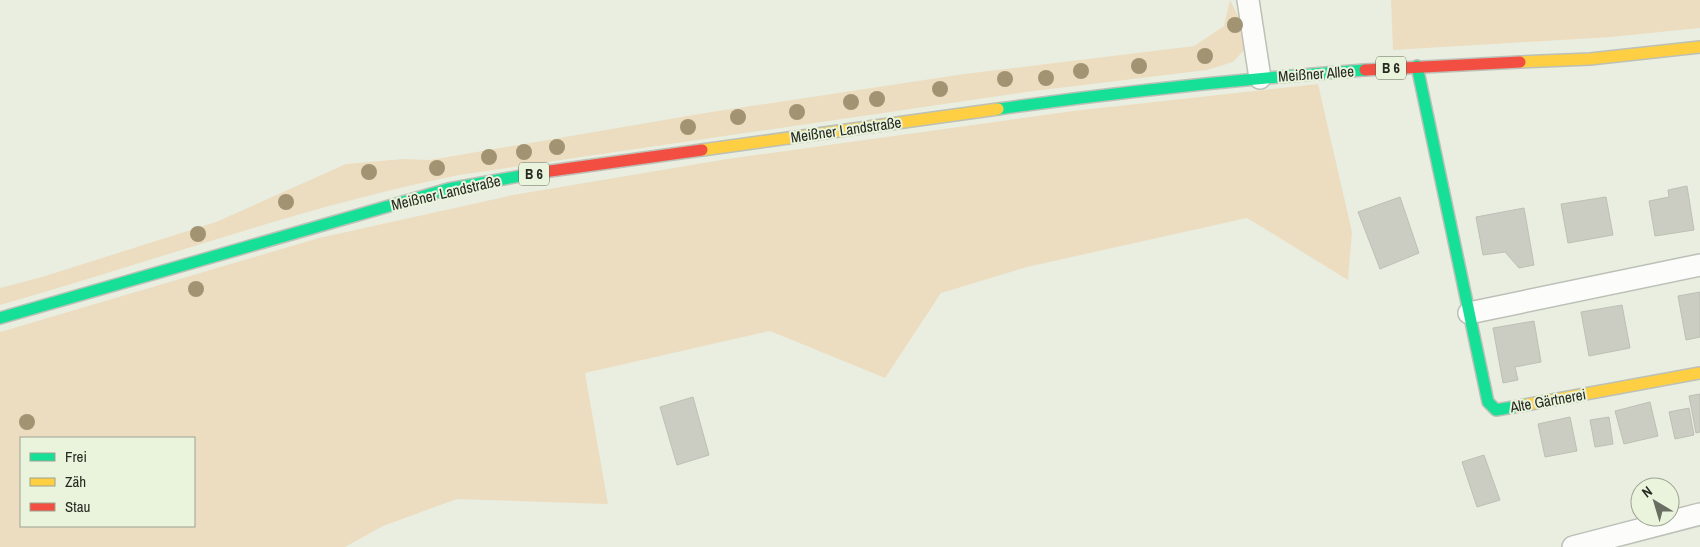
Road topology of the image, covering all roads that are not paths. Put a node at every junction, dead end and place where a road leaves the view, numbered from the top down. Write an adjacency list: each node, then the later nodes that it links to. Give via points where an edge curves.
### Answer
1 (1248, 0): 4 (street)
2 (1700, 47): 3 (main road, Meißner Allee / B 6, via 1590,59)
3 (1417, 66): 4 (main road, Meißner Allee / B 6); 7 (main road, Alte Gärtnerei)
4 (1260, 78): 5 (main road, Meißner Allee / B 6)
5 (1082, 97): 8 (main road, Meißner Landstraße / B 6, via 557,170 448,189)
6 (1700, 265): 7 (street)
7 (1469, 313): 9 (main road, Alte Gärtnerei, via 1488,402 1496,410)
8 (0, 318)
9 (1700, 373)
10 (1700, 514): 11 (street)
11 (1573, 547)

